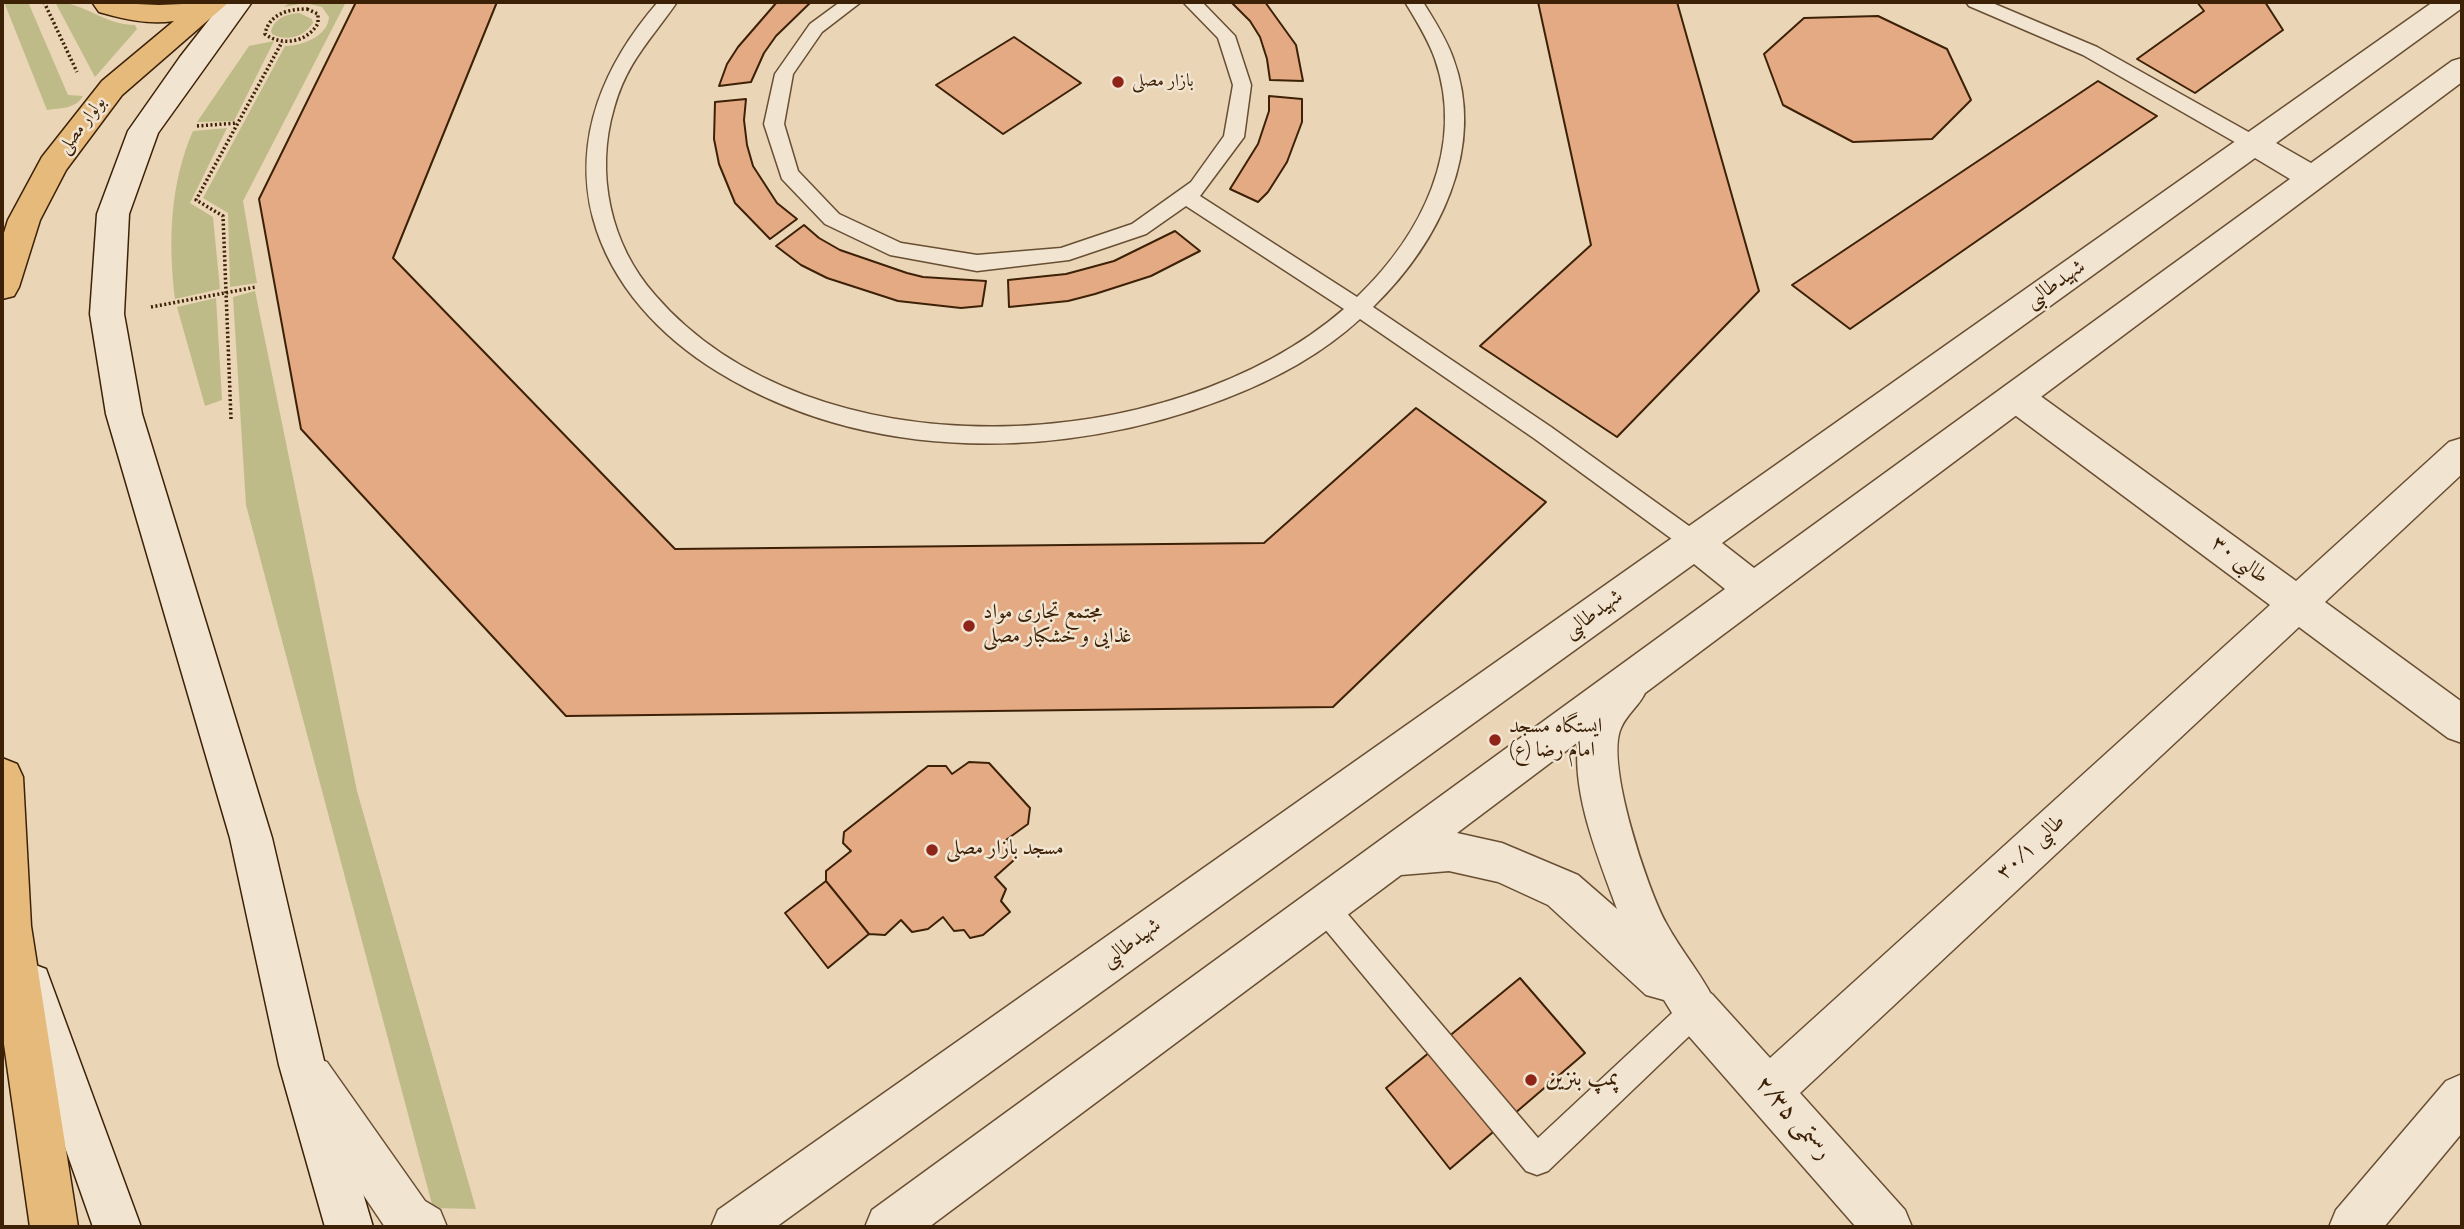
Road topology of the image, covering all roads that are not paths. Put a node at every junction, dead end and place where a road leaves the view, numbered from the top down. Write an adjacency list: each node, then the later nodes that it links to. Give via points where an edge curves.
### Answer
1 (106, 2): 2 (main road, via 146,15 183,12)
2 (214, 2): 15 (main road, بولوار مصلی, via 112,88 53,165 24,220)
3 (238, 2): 29 (street, via 144,131 113,214 107,314 124,414 251,838)
4 (668, 2): 16 (lane, via 627,54 608,91 597,130 594,170 599,211 614,251 637,290 669,326 710,358 760,386 841,415 945,433 1082,428 1149,415 1213,395 1271,369)
5 (852, 2): 14 (lane, via 817,28 784,74 774,124 789,174 832,219 897,250 977,263 1062,255 1139,229)
6 (1192, 2): 14 (lane, via 1226,36 1242,85 1234,137 1198,187)
7 (1414, 2): 16 (lane, via 1433,32 1447,68 1454,105 1454,145 1445,186 1427,226 1401,265)
8 (1975, 2): 12 (lane, via 2090,51)
9 (2454, 2): 10 (street); 12 (street, شهیدطالبی)
10 (2462, 5)
11 (2462, 68): 13 (street)
12 (2254, 144): 13 (street); 19 (street, شهیدطالبی)
13 (2313, 178): 17 (street)
14 (1186, 196): 16 (lane)
15 (2, 287)
16 (1358, 310): 19 (lane, via 1543,433)
17 (2016, 397): 20 (street); 21 (street, طالبی ۳۰)
18 (2462, 452): 21 (street, طالبی ۳۰/۱)
19 (1695, 543): 20 (street); 36 (street, شهیدطالبی)
20 (1754, 590): 22 (street)
21 (2297, 605): 23 (street, طالبی ۳۰); 30 (street, طالبی ۳۰/۱)
22 (1642, 673): 25 (street); 28 (street, via 1601,721 1596,767 1617,851 1648,935)
23 (2462, 725)
24 (2, 777): 27 (main road)
25 (1394, 855): 26 (street); 28 (street, via 1449,851 1502,863 1563,890)
26 (1324, 907): 28 (lane, via 1537,1160); 37 (street)
27 (6, 923): 32 (main road); 33 (street)
28 (1696, 1010): 30 (street, رستمی ۲/۳۵)
29 (302, 1065): 34 (street); 35 (street, via 408,1218)
30 (1768, 1091): 38 (street, رستمی ۲/۳۵)
31 (2462, 1097): 39 (street)
32 (54, 1227)
33 (117, 1227)
34 (349, 1227)
35 (423, 1227)
36 (735, 1227)
37 (889, 1227)
38 (1888, 1227)
39 (2353, 1227)

